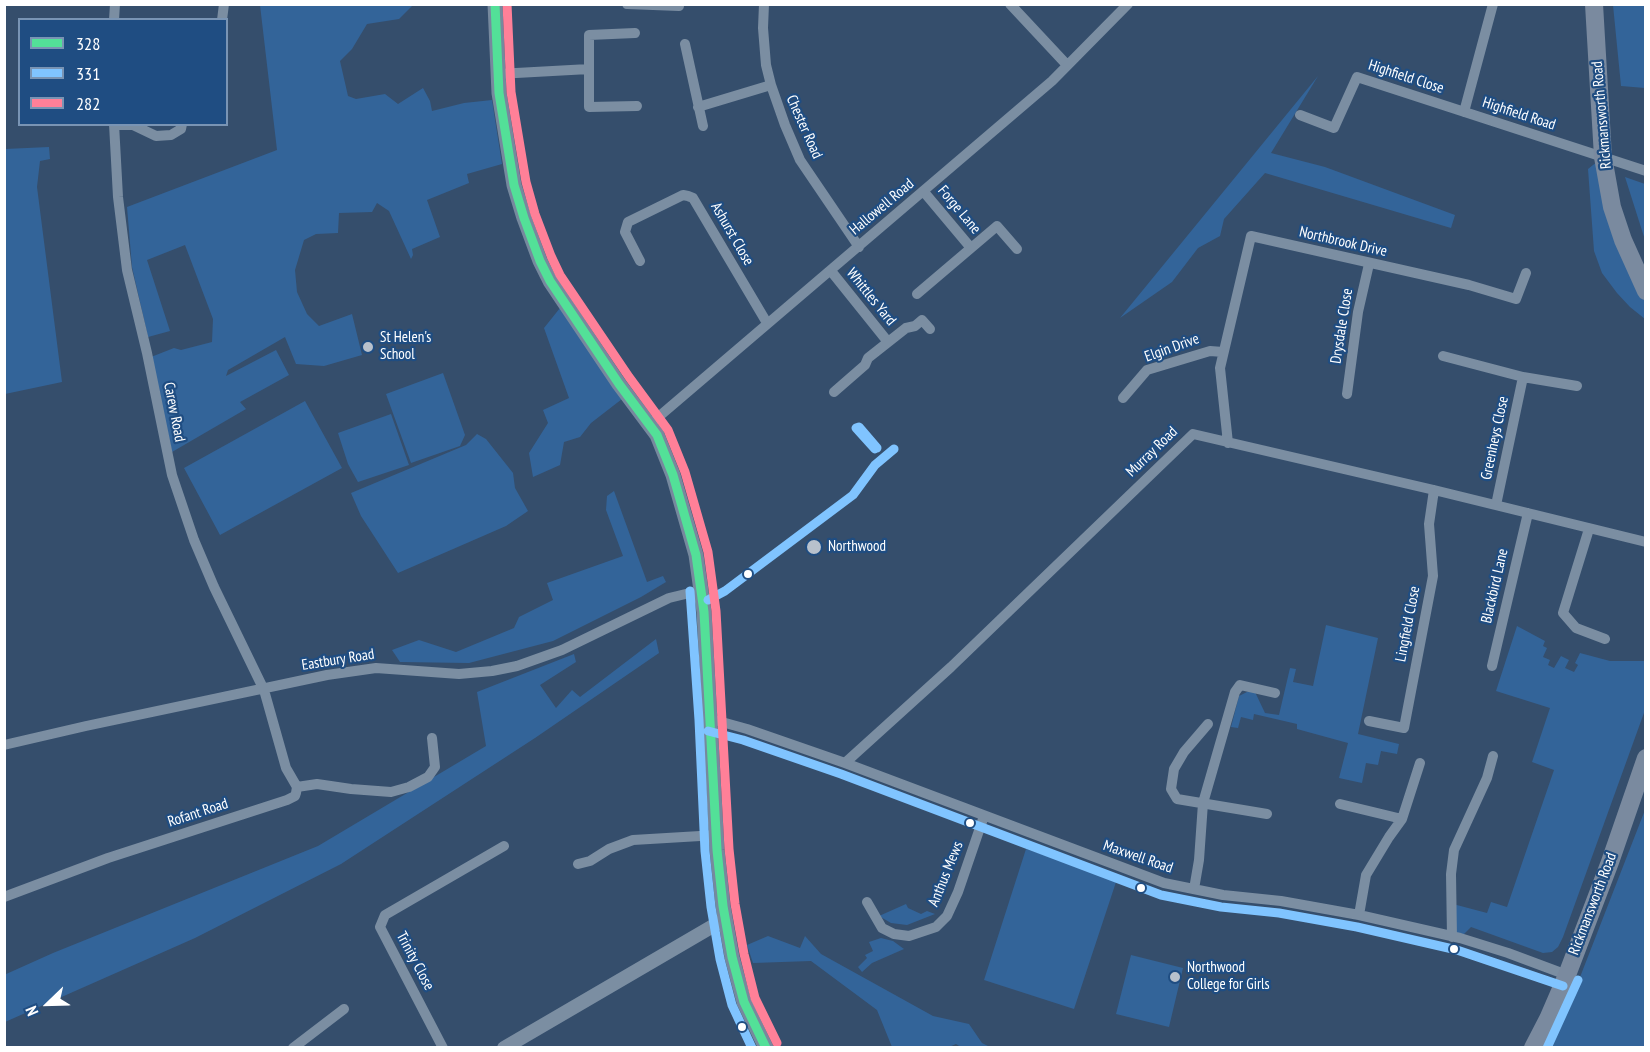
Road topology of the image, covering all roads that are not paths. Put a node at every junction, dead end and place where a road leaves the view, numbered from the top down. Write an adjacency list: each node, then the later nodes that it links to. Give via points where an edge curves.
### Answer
1 (495, 4): 13 (main road)
2 (627, 4): 8 (street)
3 (764, 4): 14 (street, Chester Road, via 763,28)
4 (1010, 4): 11 (street)
5 (1128, 4): 11 (street, Hallowell Road)
6 (1493, 4): 17 (street, Highfield Road)
7 (1594, 4): 23 (main road, Rickmansworth Road)
8 (679, 6)
9 (635, 33): 12 (street, via 589,34)
10 (685, 44): 16 (street)
11 (1067, 65): 25 (street, Hallowell Road)
12 (589, 69): 13 (street); 15 (street, via 589,107)
13 (498, 74): 45 (main road, via 514,185 540,261 569,311)
14 (771, 85): 16 (street); 26 (street, Chester Road, via 800,160)
15 (637, 106)
16 (698, 107): 22 (street)
17 (1464, 112): 18 (street, Highfield Close, via 1357,77 1334,128); 23 (street, Highfield Road)
18 (1300, 116)
19 (114, 126): 55 (street, Carew Road, via 127,270 172,475 214,587)
20 (135, 126): 21 (street, via 156,135 171,135)
21 (182, 126)
22 (703, 126)
23 (1603, 157): 24 (street, Highfield Road); 33 (main road, Rickmansworth Road, via 1612,207)
24 (1646, 171)
25 (924, 192): 26 (street, Hallowell Road); 27 (street, Forge Lane)
26 (859, 246): 31 (street, Hallowell Road)
27 (971, 248): 28 (street, Forge Lane, via 998,226); 34 (street, Forge Lane)
28 (1017, 249)
29 (640, 261): 35 (street, Ashurst Close, via 625,232 627,222 683,195 693,198)
30 (1369, 264): 32 (street, Northbrook Drive, via 1516,299); 38 (street, Northbrook Drive, via 1251,236); 43 (street, Drysdale Close)
31 (831, 271): 35 (street, Hallowell Road); 37 (street, Whittles Yard)
32 (1526, 273)
33 (1646, 291)
34 (916, 294)
35 (767, 322): 45 (street, Hallowell Road)
36 (930, 329): 37 (street, Whittles Yard, via 922,320)
37 (888, 342): 42 (street, Whittles Yard)
38 (1223, 352): 44 (street, Elgin Drive, via 1210,351 1147,370); 46 (street, Elgin Drive, via 1220,368)
39 (1443, 356): 40 (street)
40 (1523, 377): 41 (street); 48 (street, Greenheys Close)
41 (1577, 386)
42 (834, 392)
43 (1347, 394)
44 (1123, 398)
45 (649, 425): 52 (main road, via 673,476)
46 (1228, 443): 47 (street, Murray Road); 64 (street, Murray Road, via 1193,434 951,667)
47 (1434, 490): 48 (street, Murray Road); 58 (street, Lingfield Close, via 1429,524 1432,576 1404,728)
48 (1496, 505): 49 (street, Murray Road)
49 (1528, 513): 50 (street, Murray Road); 54 (street, Blackbird Lane)
50 (1590, 529): 51 (street, Murray Road); 53 (street, via 1563,614 1576,628)
51 (1646, 543)
52 (702, 590): 55 (street, Eastbury Road, via 669,598 561,650 517,666 459,674 376,668); 57 (main road)
53 (1605, 639)
54 (1492, 666)
55 (264, 690): 61 (street, Eastbury Road); 66 (street, via 286,768)
56 (1275, 693): 67 (street, via 1240,685 1235,692)
57 (711, 719): 64 (street, Maxwell Road); 72 (main road)
58 (1369, 721)
59 (1208, 724): 67 (street, via 1174,769 1171,789 1177,799)
60 (432, 738): 66 (street, via 435,767 428,777 409,787 392,792 317,784)
61 (4, 745)
62 (1493, 756): 80 (street, via 1454,850)
63 (1646, 758): 81 (main road, Rickmansworth Road)
64 (845, 763): 70 (street, Maxwell Road)
65 (1420, 763): 71 (street)
66 (297, 787): 76 (street, Rofant Road, via 291,798)
67 (1203, 803): 69 (street); 75 (street)
68 (1340, 804): 71 (street)
69 (1268, 813)
70 (984, 816): 75 (street, Maxwell Road, via 1155,880); 77 (street, Anthus Mews, via 958,892 947,916 936,927 909,936 894,934 882,928)
71 (1402, 819): 78 (street, via 1366,875)
72 (717, 835): 74 (street, via 633,840); 79 (main road)
73 (504, 846): 84 (street, Trinity Close, via 385,915 380,927)
74 (578, 864)
75 (1194, 889): 78 (street, Maxwell Road)
76 (4, 897)
77 (867, 902)
78 (1359, 915): 80 (street, Maxwell Road)
79 (725, 919): 85 (street); 86 (main road, via 744,1002)
80 (1452, 937): 81 (street, Maxwell Road)
81 (1567, 975): 87 (main road, Rickmansworth Road)
82 (344, 1009): 83 (street)
83 (292, 1047)
84 (443, 1047)
85 (504, 1047)
86 (766, 1047)
87 (1533, 1047)

